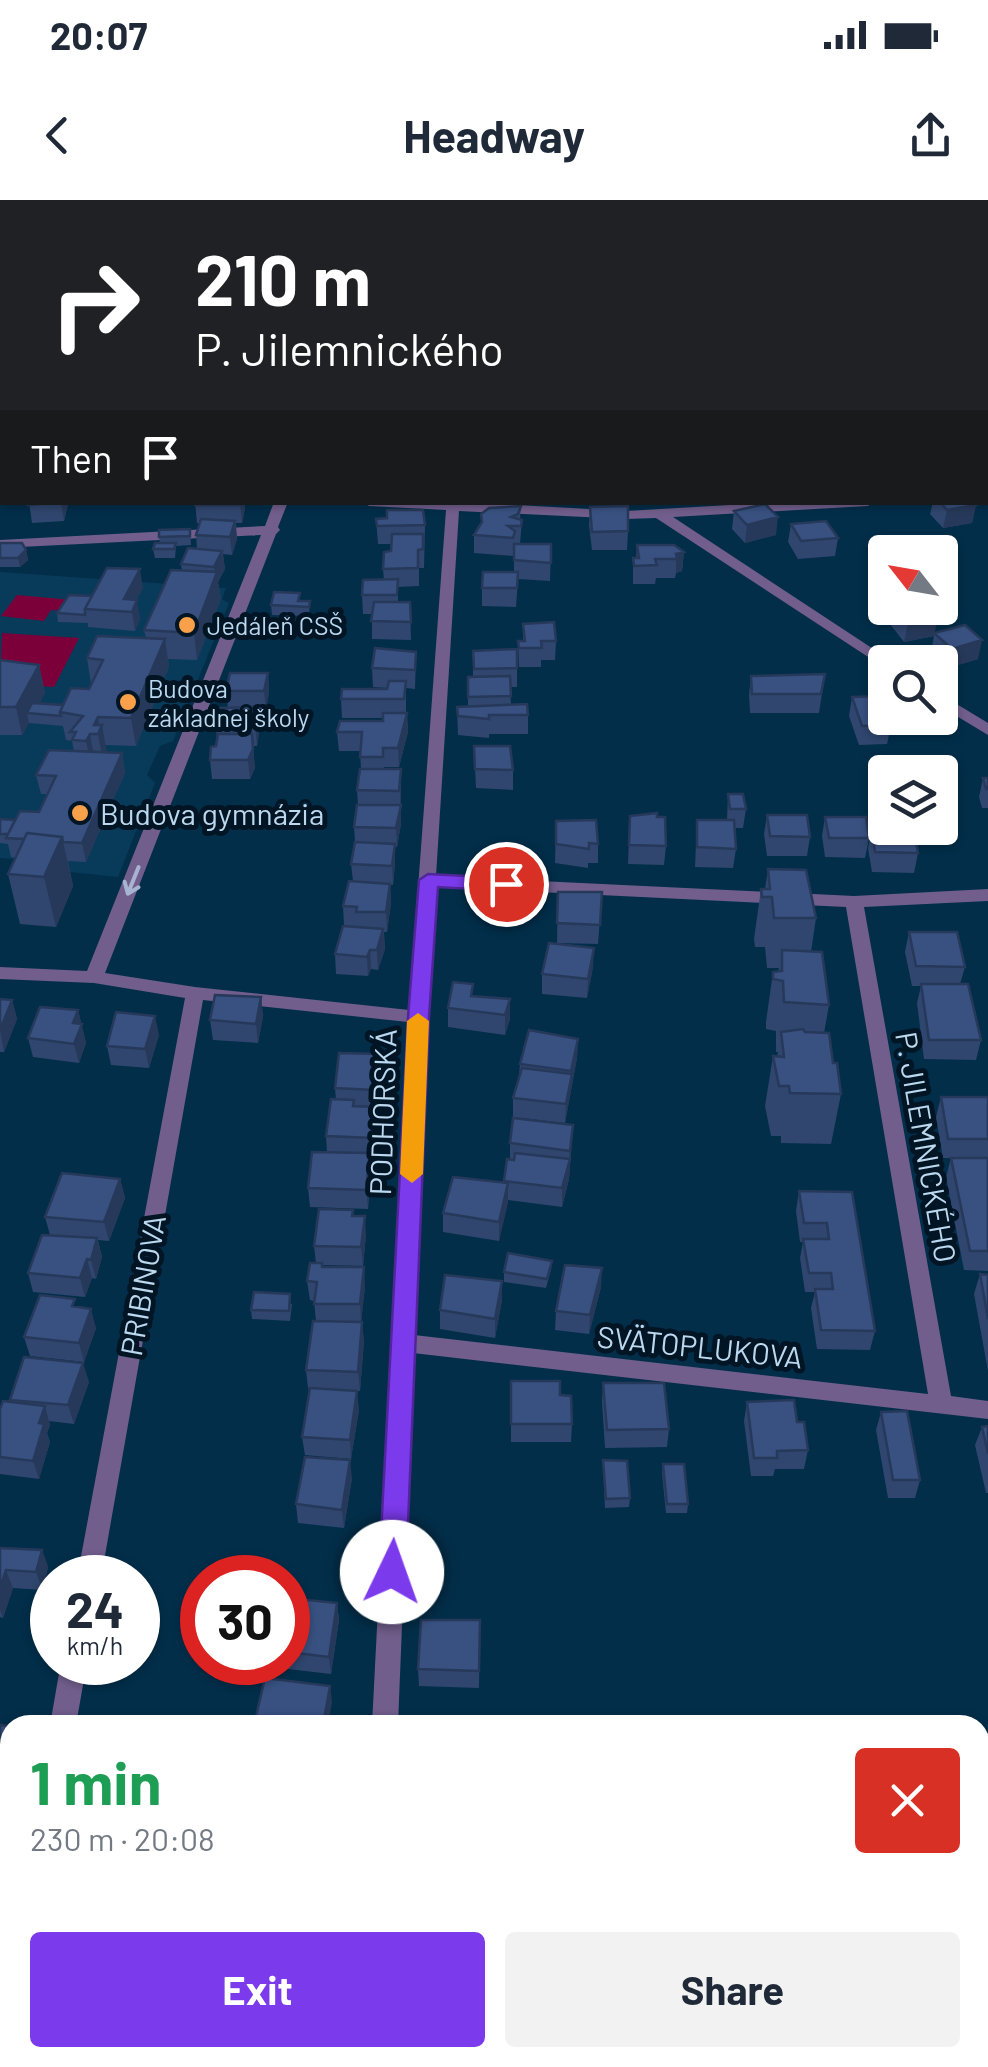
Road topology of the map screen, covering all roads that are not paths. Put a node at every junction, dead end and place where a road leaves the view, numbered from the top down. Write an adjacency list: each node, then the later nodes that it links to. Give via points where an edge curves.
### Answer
1 (280, 505): 5 (street)
2 (453, 505): 4 (street); 10 (street, PODHORSKÁ)
3 (776, 505): 4 (street)
4 (654, 509): 7 (street)
5 (273, 530): 6 (street); 14 (street, one-way to 14)
6 (0, 544)
7 (868, 652)
8 (958, 711): 9 (street)
9 (988, 730)
10 (428, 880): 12 (street); 16 (street, PODHORSKÁ)
11 (988, 895): 12 (street)
12 (854, 902): 18 (street, P. JILEMNICKÉHO)
13 (0, 972): 14 (street)
14 (94, 977): 15 (street)
15 (194, 993): 16 (street); 20 (street, PRIBINOVA)
16 (418, 1017): 17 (street, PODHORSKÁ)
17 (404, 1343): 18 (street, SVÄTOPLUKOVA); 23 (street, PODHORSKÁ)
18 (941, 1404): 19 (street, SVÄTOPLUKOVA)
19 (988, 1410)
20 (93, 1555)
21 (70, 1685): 22 (street)
22 (64, 1715)
23 (385, 1715)

